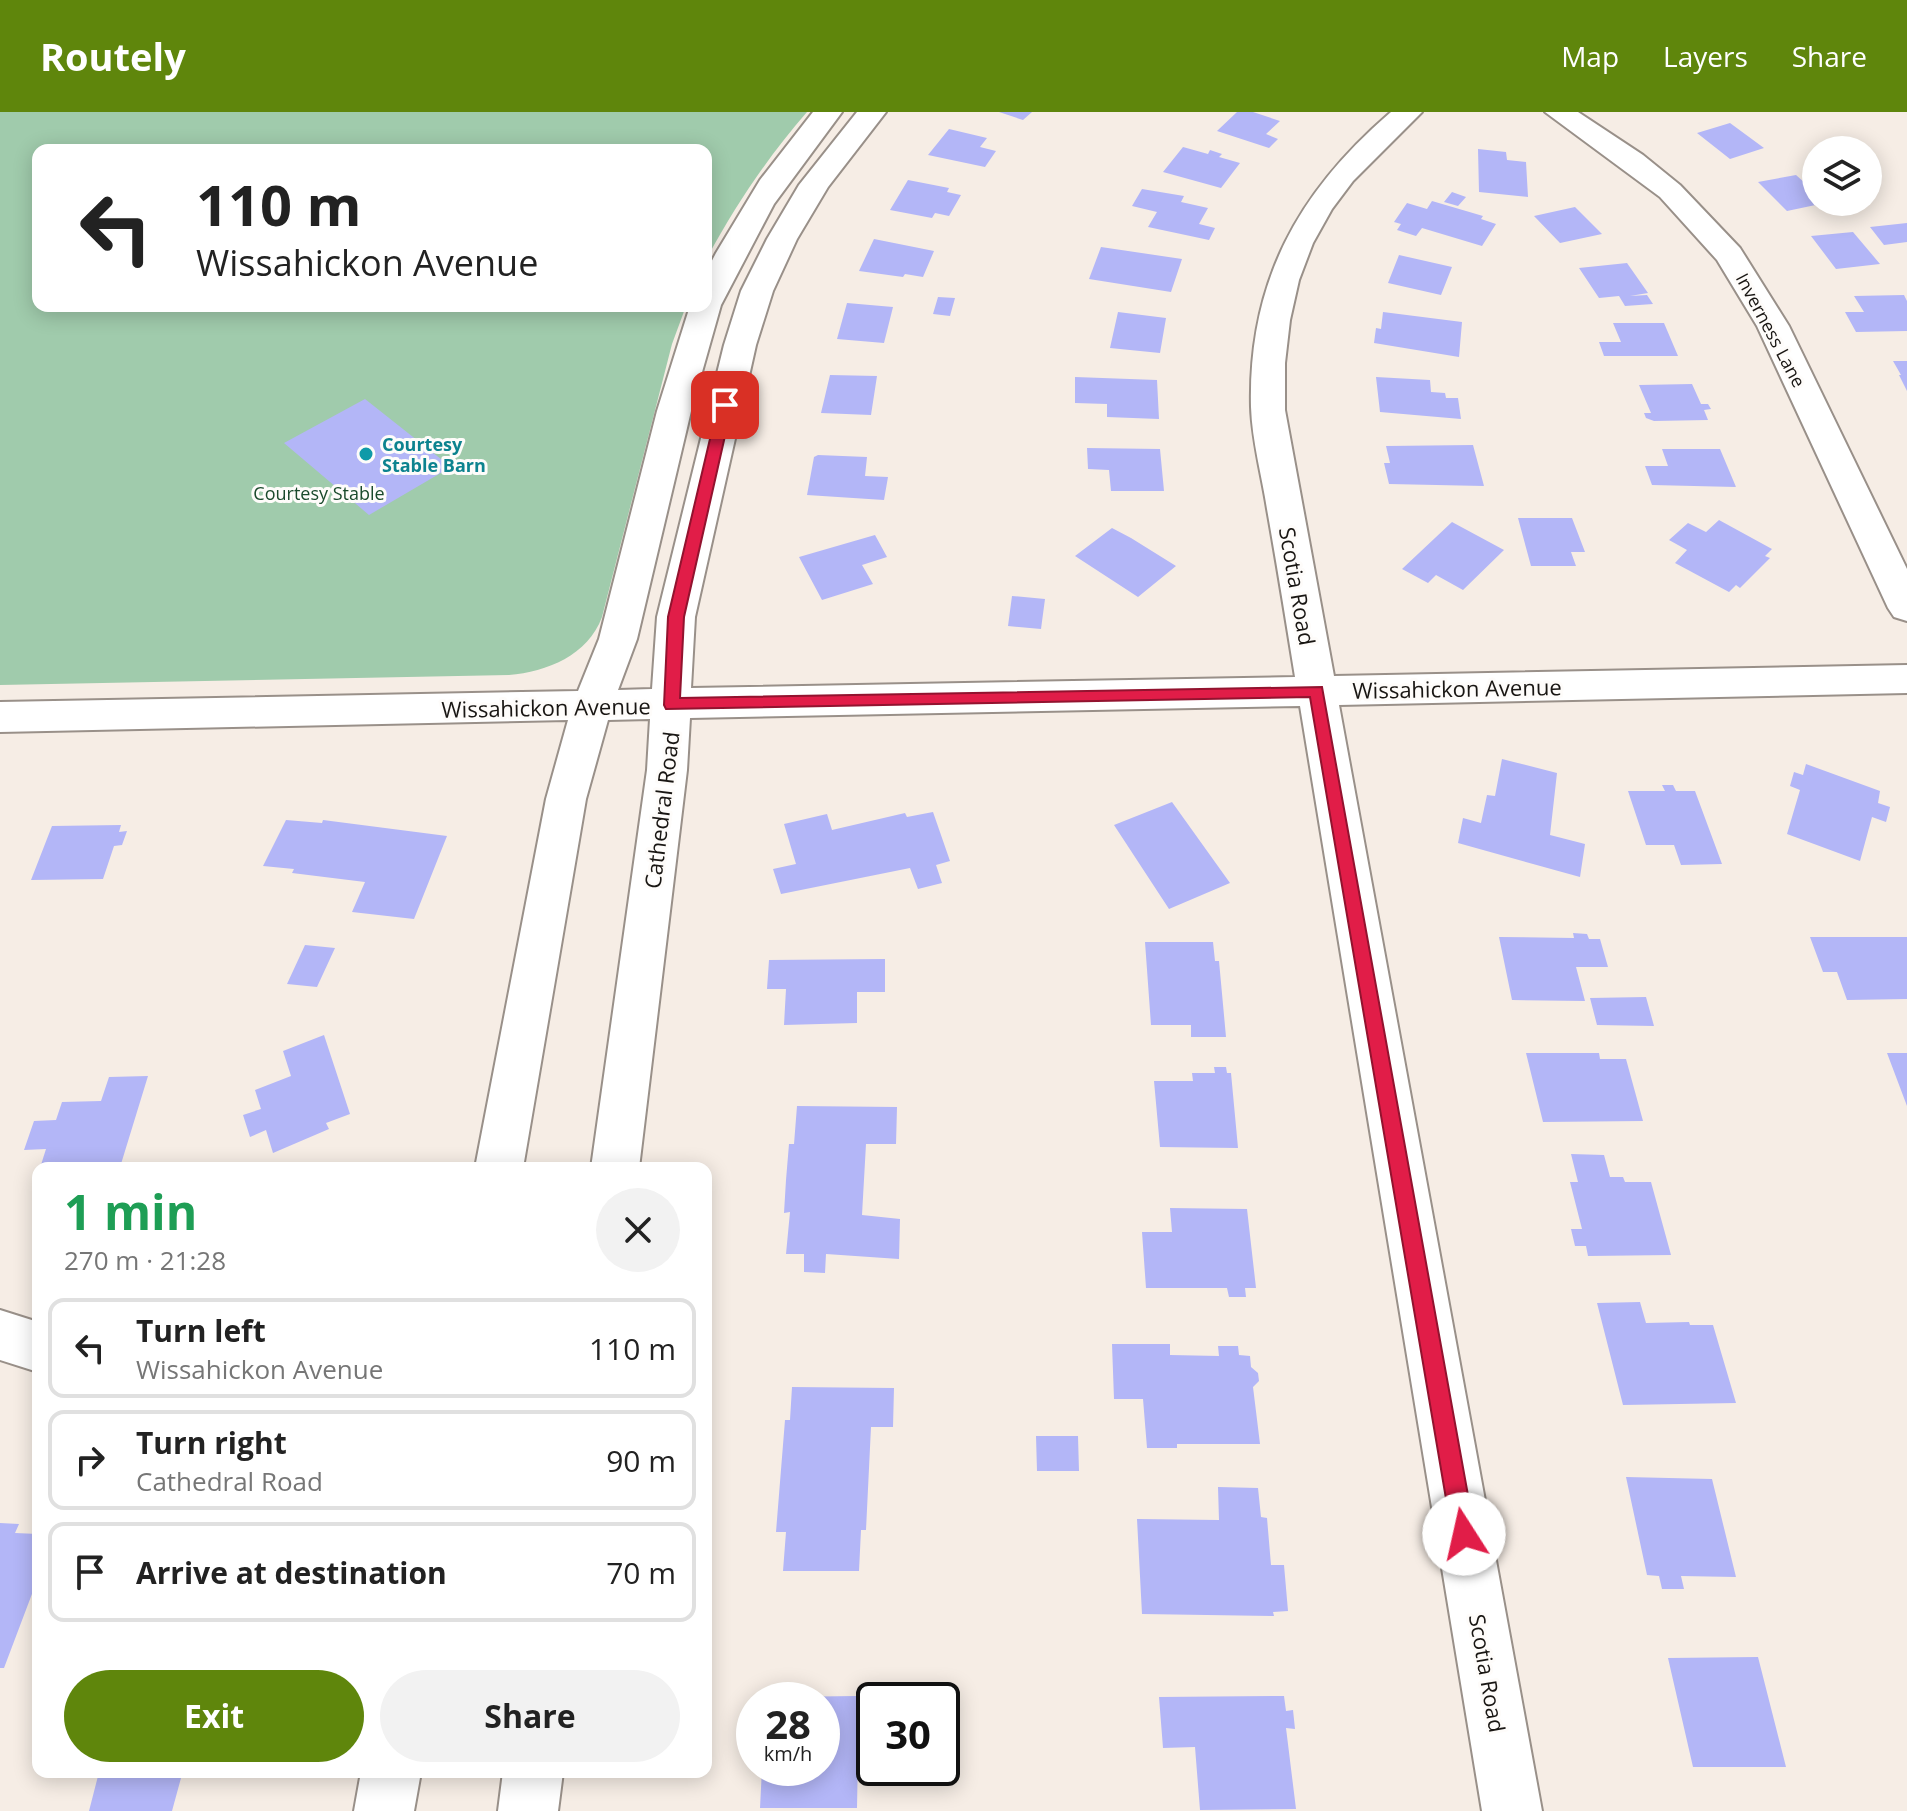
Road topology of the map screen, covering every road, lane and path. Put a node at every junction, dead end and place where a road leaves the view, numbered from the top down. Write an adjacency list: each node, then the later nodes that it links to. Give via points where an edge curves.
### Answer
1 (828, 112): 5 (street, via 756,206)
2 (872, 112): 10 (street, Cathedral Road, via 814,185 757,291 676,617)
3 (1408, 112): 9 (street, Scotia Road, via 1357,157 1311,215 1292,250 1271,326 1268,410)
4 (1559, 112): 7 (street, Inverness Lane, via 1670,191 1729,255 1773,326)
5 (712, 292)
6 (704, 312): 11 (street, via 618,639)
7 (1907, 608)
8 (1907, 679): 9 (street, Wissahickon Avenue)
9 (1317, 691): 10 (street, Wissahickon Avenue); 22 (street, Scotia Road)
10 (672, 705): 11 (street, Wissahickon Avenue); 14 (street, Cathedral Road)
11 (592, 706): 12 (street, Wissahickon Avenue); 13 (street, via 566,799)
12 (0, 717)
13 (500, 1162)
14 (616, 1162)
15 (32, 1322): 16 (street)
16 (0, 1332): 17 (street)
17 (32, 1345)
18 (390, 1778): 20 (street)
19 (532, 1778): 21 (street)
20 (384, 1811)
21 (528, 1811)
22 (1512, 1811)

